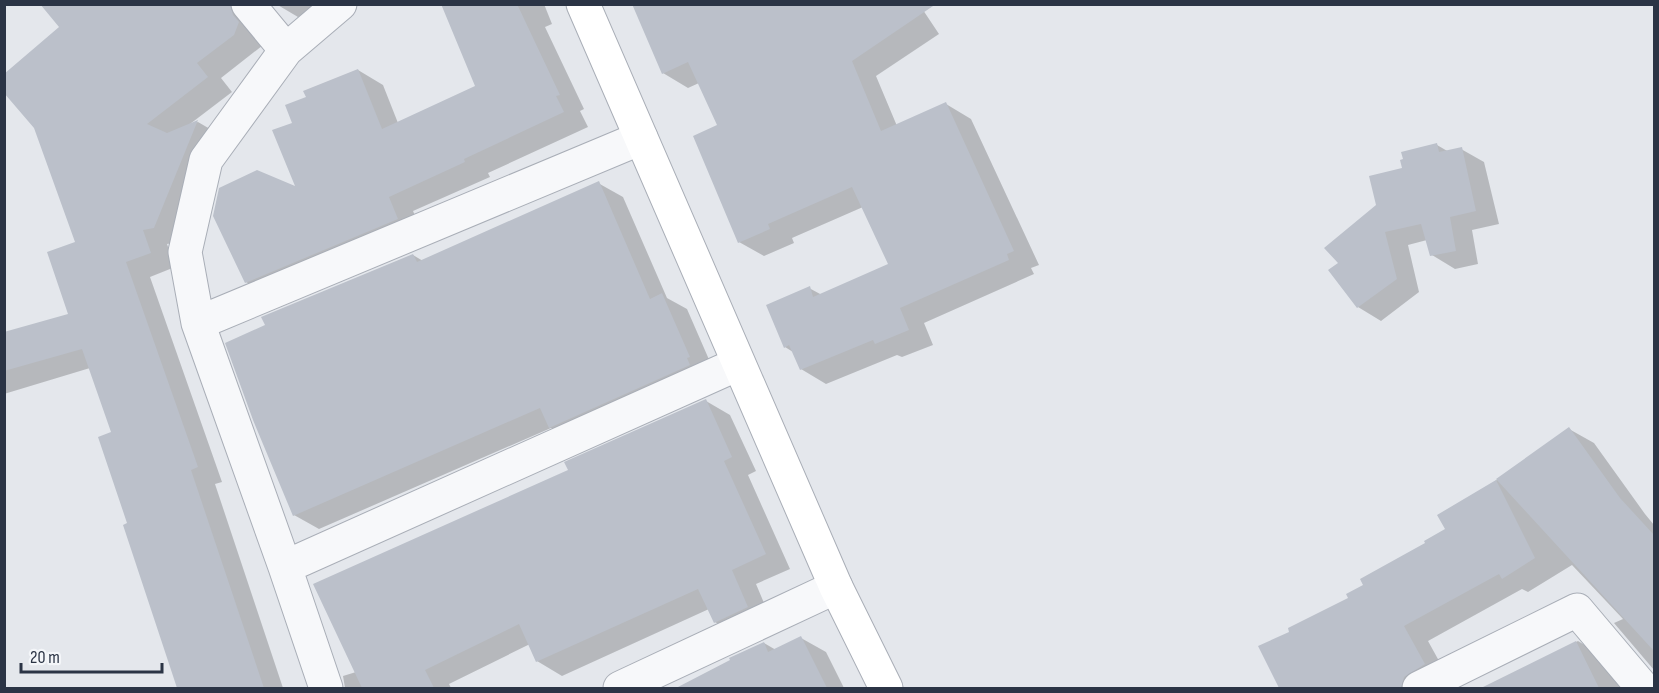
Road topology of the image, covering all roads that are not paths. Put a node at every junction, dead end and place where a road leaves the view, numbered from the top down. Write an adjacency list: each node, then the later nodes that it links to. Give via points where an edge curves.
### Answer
1 (248, 4): 4 (street)
2 (340, 4): 4 (street)
3 (583, 4): 5 (street)
4 (286, 50): 6 (street, via 206,160 185,252)
5 (640, 138): 6 (street); 7 (street)
6 (198, 323): 8 (street)
7 (738, 364): 8 (street); 9 (street)
8 (285, 567): 10 (street)
9 (836, 587): 11 (street); 12 (street)
10 (326, 688)
11 (620, 688)
12 (886, 688)
13 (1419, 688): 14 (street, via 1577,610)
14 (1643, 688)

